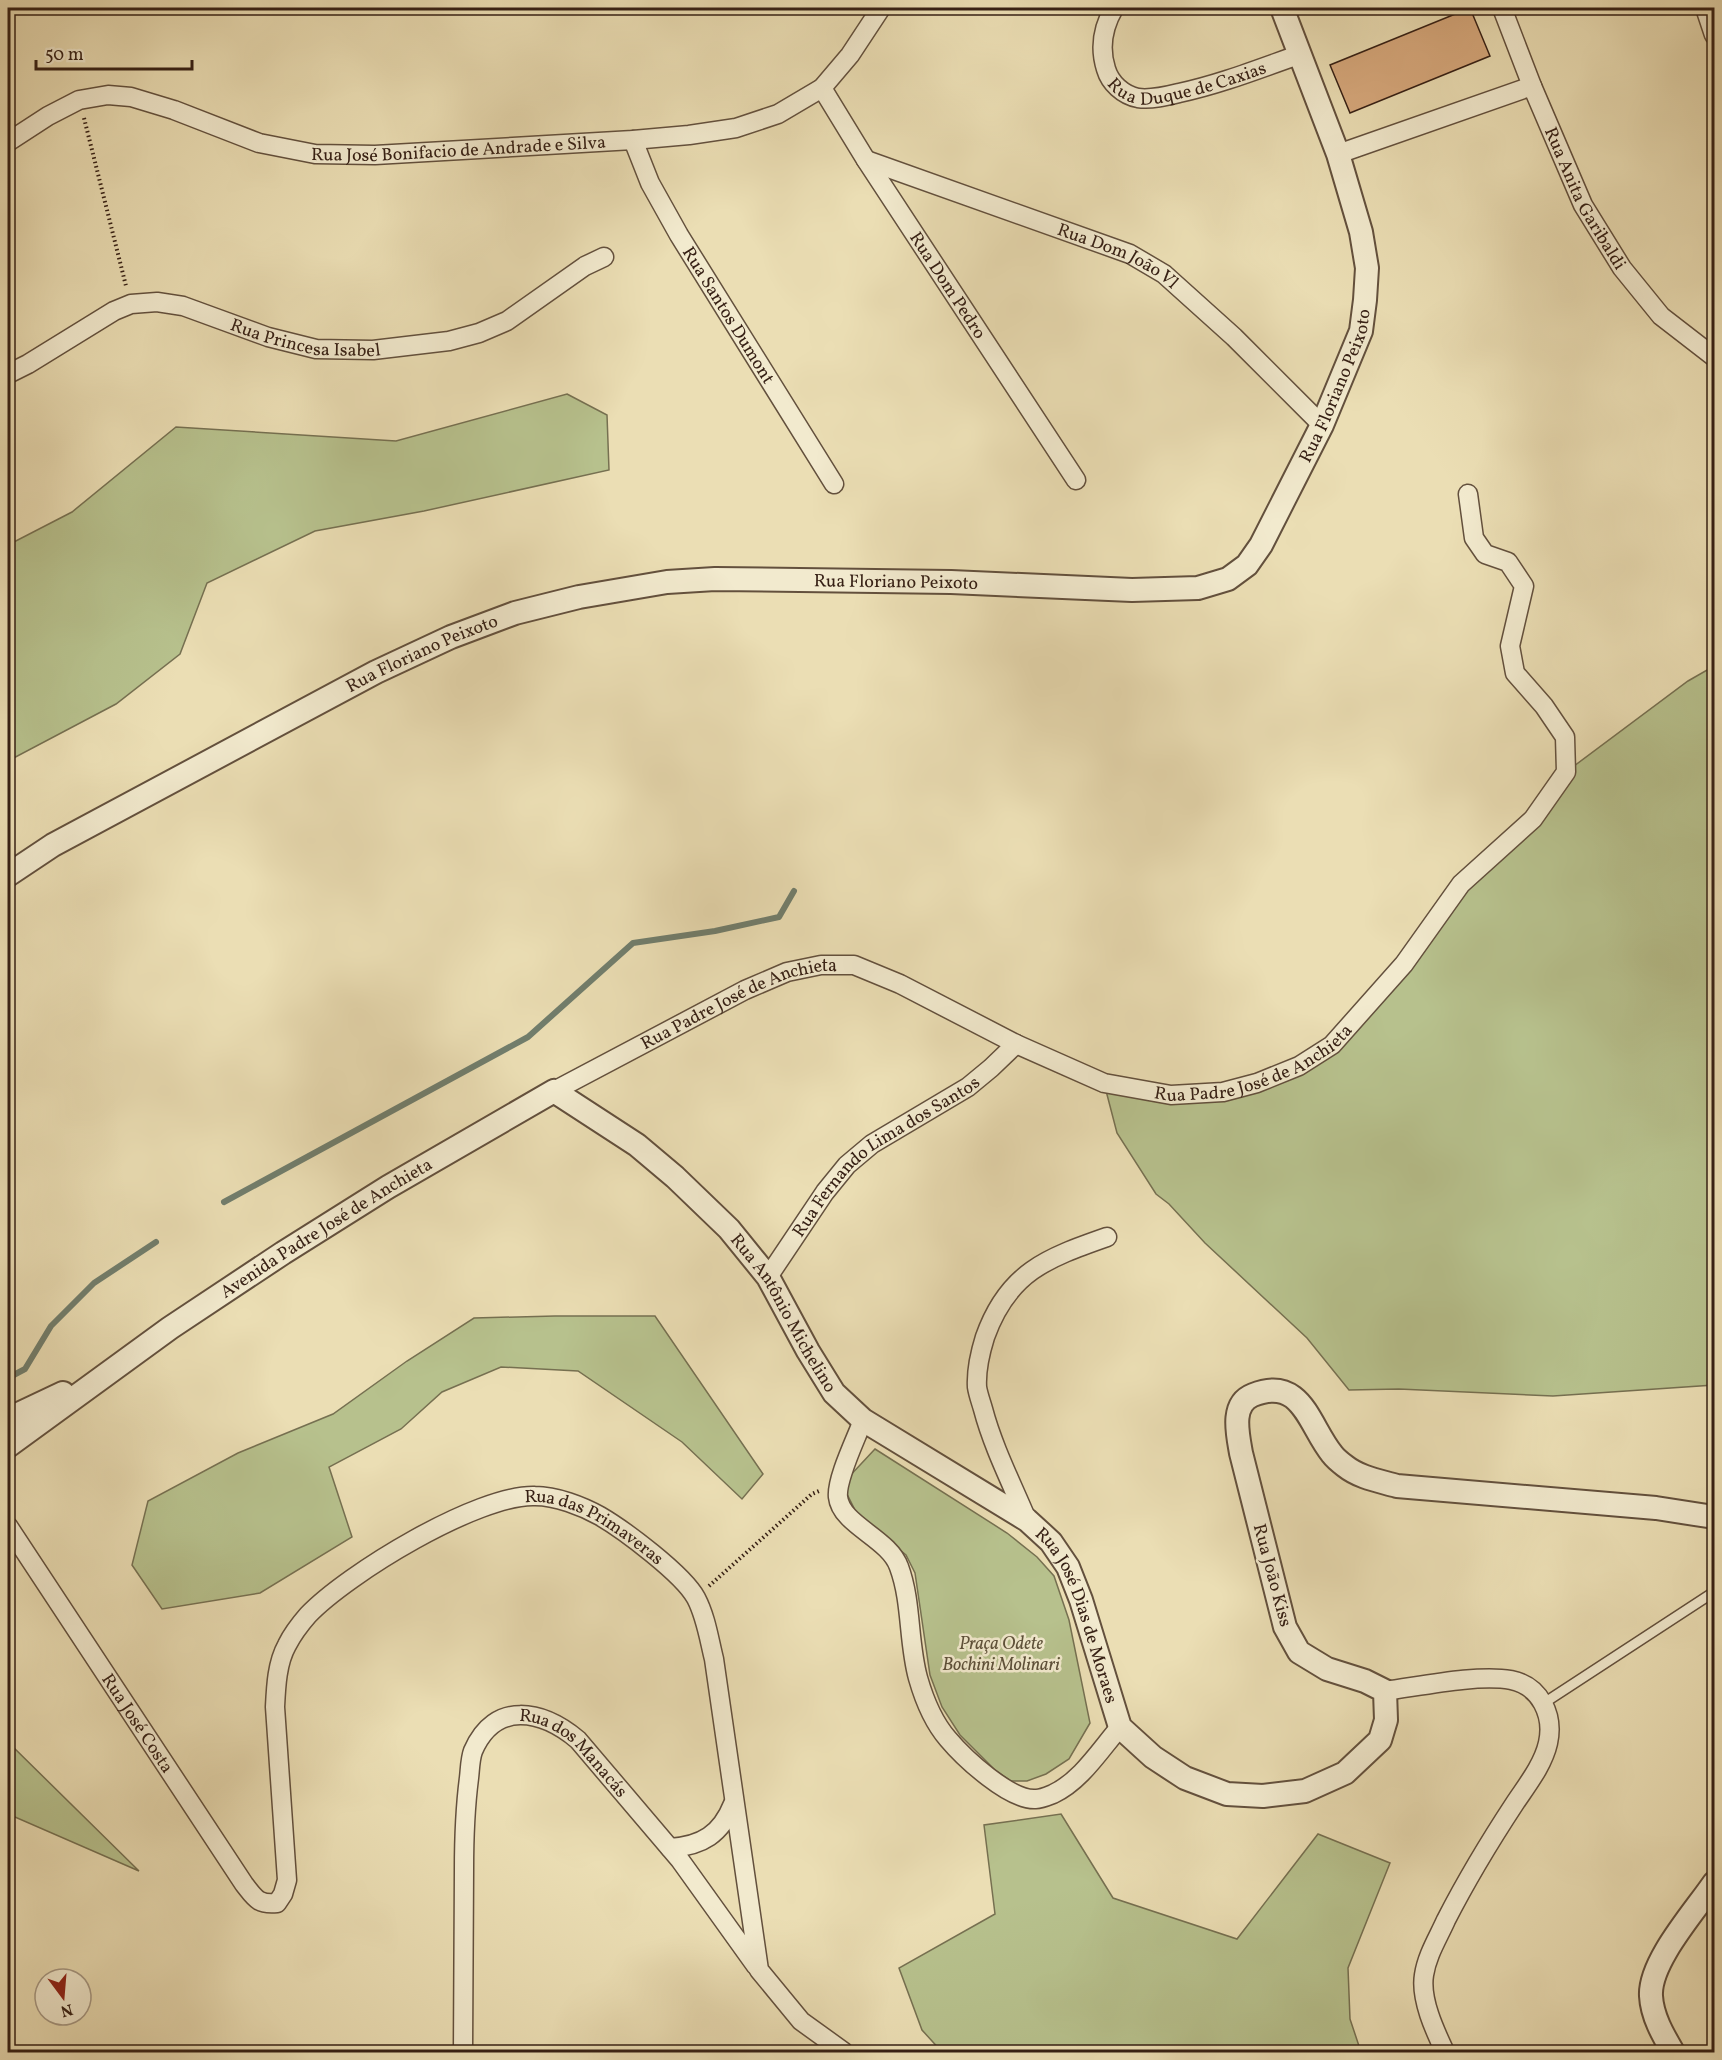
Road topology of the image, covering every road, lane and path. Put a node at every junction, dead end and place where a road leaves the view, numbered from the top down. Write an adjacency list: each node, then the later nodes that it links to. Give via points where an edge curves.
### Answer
1 (881, 8): 9 (street, Rua José Bonifacio de Andrade e Silva)
2 (1114, 8): 7 (street, Rua Duque de Caxias, via 1101,41 1101,55 1108,76 1119,89 1138,98 1206,88)
3 (1502, 8): 8 (street, Rua Anita Garibaldi)
4 (1705, 8): 6 (street)
5 (1285, 9): 7 (street, Rua Floriano Peixoto)
6 (1714, 35)
7 (1301, 54): 13 (street, Rua Floriano Peixoto)
8 (1532, 86): 13 (street); 17 (street, Rua Anita Garibaldi, via 1583,205 1622,268 1661,316)
9 (822, 88): 11 (street, Rua José Bonifacio de Andrade e Silva, via 778,114 736,128); 14 (street, Rua Dom Pedro)
10 (79, 100): 11 (street, Rua José Bonifacio de Andrade e Silva, via 108,95 131,97 259,143 315,154 375,155); 12 (street, Rua José Bonifacio de Andrade e Silva); 16 (path)
11 (633, 140): 21 (street, Rua Santos Dumont, via 650,183 679,236)
12 (8, 142)
13 (1338, 154): 19 (street, Rua Floriano Peixoto, via 1361,232 1367,268 1361,331)
14 (866, 160): 19 (street, Rua Dom João Vl, via 1130,254 1164,274); 20 (street, Rua Dom Pedro)
15 (604, 256): 16 (street, Rua Princesa Isabel, via 507,321 479,333 449,341 373,350 316,349 268,337 183,306 157,302)
16 (130, 304): 18 (street, Rua Princesa Isabel)
17 (1714, 357)
18 (8, 374)
19 (1323, 425): 23 (street, Rua Floriano Peixoto, via 1261,544 1247,564 1228,579 1198,588 1132,590 951,582 715,579 668,582 568,600 515,613 451,637 376,672 53,845)
20 (1076, 480)
21 (834, 484)
22 (1468, 494): 24 (street, Rua Padre José de Anchieta, via 1474,538 1485,554 1508,562 1524,586 1510,646 1515,674 1565,736 1566,772 1536,815 1461,884 1404,964 1332,1045 1299,1066 1223,1092 1171,1095 1104,1083)
23 (8, 875)
24 (1016, 1044): 25 (street, Rua Padre José de Anchieta, via 900,984 854,965 821,965 788,972 745,990); 27 (street, Rua Fernando Lima dos Santos, via 968,1087 872,1144 847,1165)
25 (554, 1091): 27 (street, Rua Antônio Michelino, via 637,1145 675,1177 729,1229); 28 (street, Avenida Padre José de Anchieta, via 379,1193)
26 (1107, 1237): 34 (street, Rua José Dias de Moraes, via 1054,1257 1014,1286 993,1315 979,1357 977,1388 988,1430)
27 (768, 1277): 30 (street, Rua Antônio Michelino, via 834,1393)
28 (105, 1373): 29 (street); 31 (street)
29 (8, 1419)
30 (863, 1420): 32 (street); 34 (street, Rua Antônio Michelino)
31 (8, 1446)
32 (839, 1482): 37 (path, via 812,1494); 40 (street, via 839,1503 848,1516 896,1557 906,1593 918,1677 929,1708 947,1739 987,1777 1015,1795 1035,1800 1052,1795 1071,1784)
33 (1714, 1517): 38 (street, Rua João Kiss, via 1656,1508 1397,1486 1367,1478 1331,1454 1301,1404 1288,1394 1268,1390 1250,1396 1238,1408 1241,1453 1285,1627 1299,1652 1327,1669)
34 (1027, 1520): 40 (street, Rua José Dias de Moraes, via 1051,1542 1068,1567)
35 (8, 1526): 44 (street, Rua José Costa, via 244,1884 256,1900)
36 (1714, 1592): 39 (lane)
37 (696, 1597): 41 (street, Rua das Primaveras, via 714,1659); 44 (street, Rua das Primaveras, via 681,1578 599,1515 563,1501 534,1496 506,1500 463,1514 351,1578 308,1615 287,1645 277,1678 275,1707 287,1880)
38 (1385, 1691): 39 (street, via 1489,1678 1514,1681 1532,1689); 40 (street, Rua José Dias de Moraes, via 1386,1720 1380,1740 1345,1773 1305,1791 1263,1796 1227,1794 1185,1778 1153,1757)
39 (1544, 1703): 48 (street, via 1549,1721 1548,1743 1538,1767 1467,1878 1431,1950 1424,1976 1426,2005)
40 (1120, 1727)
41 (734, 1804): 42 (street, via 719,1829 705,1840 688,1847); 45 (street, Rua das Primaveras)
42 (670, 1848): 45 (street, Rua dos Manacás); 46 (street, Rua dos Manacás, via 578,1740 562,1727 521,1714 498,1720 485,1730 472,1753 464,1817)
43 (1714, 1883): 49 (street, via 1655,1971 1651,1996 1658,2026)
44 (277, 1903)
45 (759, 1970): 47 (street, via 801,2021)
46 (463, 2052)
47 (844, 2052)
48 (1445, 2052)
49 (1673, 2052)

